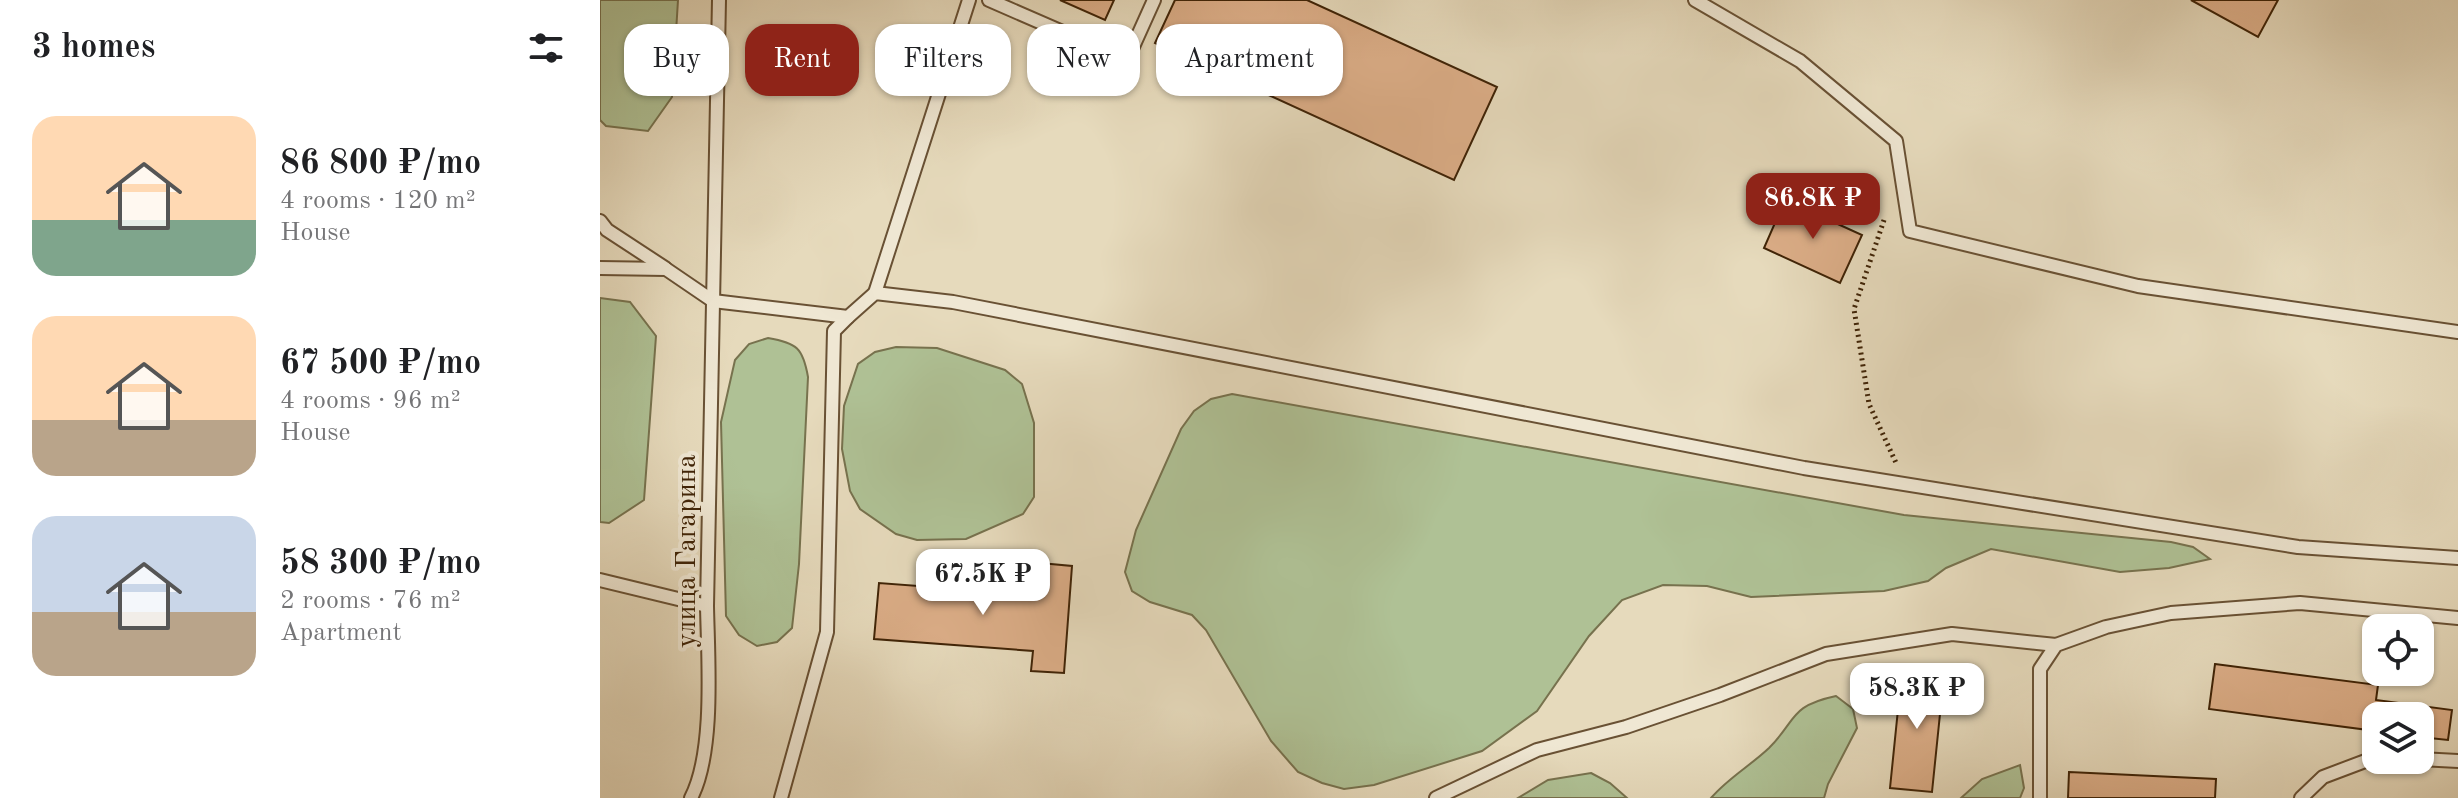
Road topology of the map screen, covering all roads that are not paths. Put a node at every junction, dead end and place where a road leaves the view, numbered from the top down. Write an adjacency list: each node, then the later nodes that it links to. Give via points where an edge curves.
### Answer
1 (719, 0): 10 (lane, улица Гагарина)
2 (969, 0): 9 (lane)
3 (989, 0): 4 (lane, via 1127,60)
4 (1154, 0)
5 (1695, 0): 12 (lane, via 1800,61 1896,141 1910,231 2138,286)
6 (600, 221): 8 (lane)
7 (600, 268): 8 (lane)
8 (666, 269): 10 (lane)
9 (875, 293): 11 (lane); 13 (lane, via 953,302 1804,468 2298,547)
10 (713, 301): 11 (lane); 15 (lane, улица Гагарина)
11 (848, 317): 22 (lane, via 834,331 827,632)
12 (2458, 332)
13 (2458, 558)
14 (600, 580): 15 (lane)
15 (707, 606): 21 (lane, улица Гагарина, via 709,693 700,780)
16 (2458, 618): 17 (lane, via 2300,603 2171,613)
17 (2056, 645): 23 (lane, via 1952,634 1826,654 1626,727 1537,750); 24 (lane, via 2040,669)
18 (2434, 760): 19 (lane)
19 (2458, 761)
20 (2362, 762): 25 (lane, via 2323,777)
21 (691, 798)
22 (781, 798)
23 (1436, 798)
24 (2040, 798)
25 (2301, 798)

